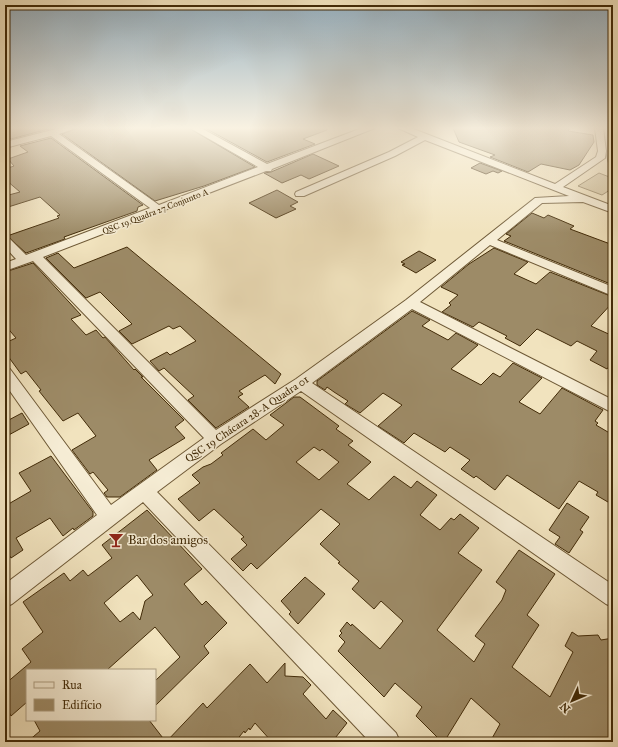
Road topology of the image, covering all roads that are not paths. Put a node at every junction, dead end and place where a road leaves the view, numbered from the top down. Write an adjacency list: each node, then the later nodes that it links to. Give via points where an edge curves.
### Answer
1 (94, 163): 13 (street)
2 (257, 163): 7 (street)
3 (283, 163): 7 (street, QSC 19 Quadra 27 Conjunto A)
4 (372, 163): 10 (street)
5 (490, 163): 8 (street)
6 (593, 163): 9 (street)
7 (268, 169): 13 (street, QSC 19 Quadra 27 Conjunto A)
8 (531, 179): 9 (street); 11 (street)
9 (555, 188): 12 (street)
10 (300, 194)
11 (534, 194): 12 (street); 16 (street, QSC 19 Chácara 28-A Quadra 01)
12 (584, 199): 14 (street)
13 (158, 209): 17 (street, QSC 19 Quadra 27 Conjunto A)
14 (613, 210)
15 (5, 240): 17 (street)
16 (490, 241): 19 (street); 20 (street, QSC 19 Chácara 28-A Quadra 01)
17 (30, 258): 18 (street, QSC 19 Quadra 27 Conjunto A); 24 (street)
18 (5, 267)
19 (613, 292)
20 (411, 303): 22 (street, QSC 19 Chácara 28-A Quadra 01); 23 (street)
21 (5, 372): 26 (street)
22 (301, 383): 24 (street, QSC 19 Chácara 28-A Quadra 01); 28 (street)
23 (613, 407)
24 (216, 440): 25 (street, QSC 19 Chácara 28-A Quadra 01)
25 (144, 491): 26 (street, QSC 19 Chácara 28-A Quadra 01); 29 (street)
26 (110, 518): 27 (street, QSC 19 Chácara 28-A Quadra 01)
27 (5, 597)
28 (613, 598)
29 (387, 742)

